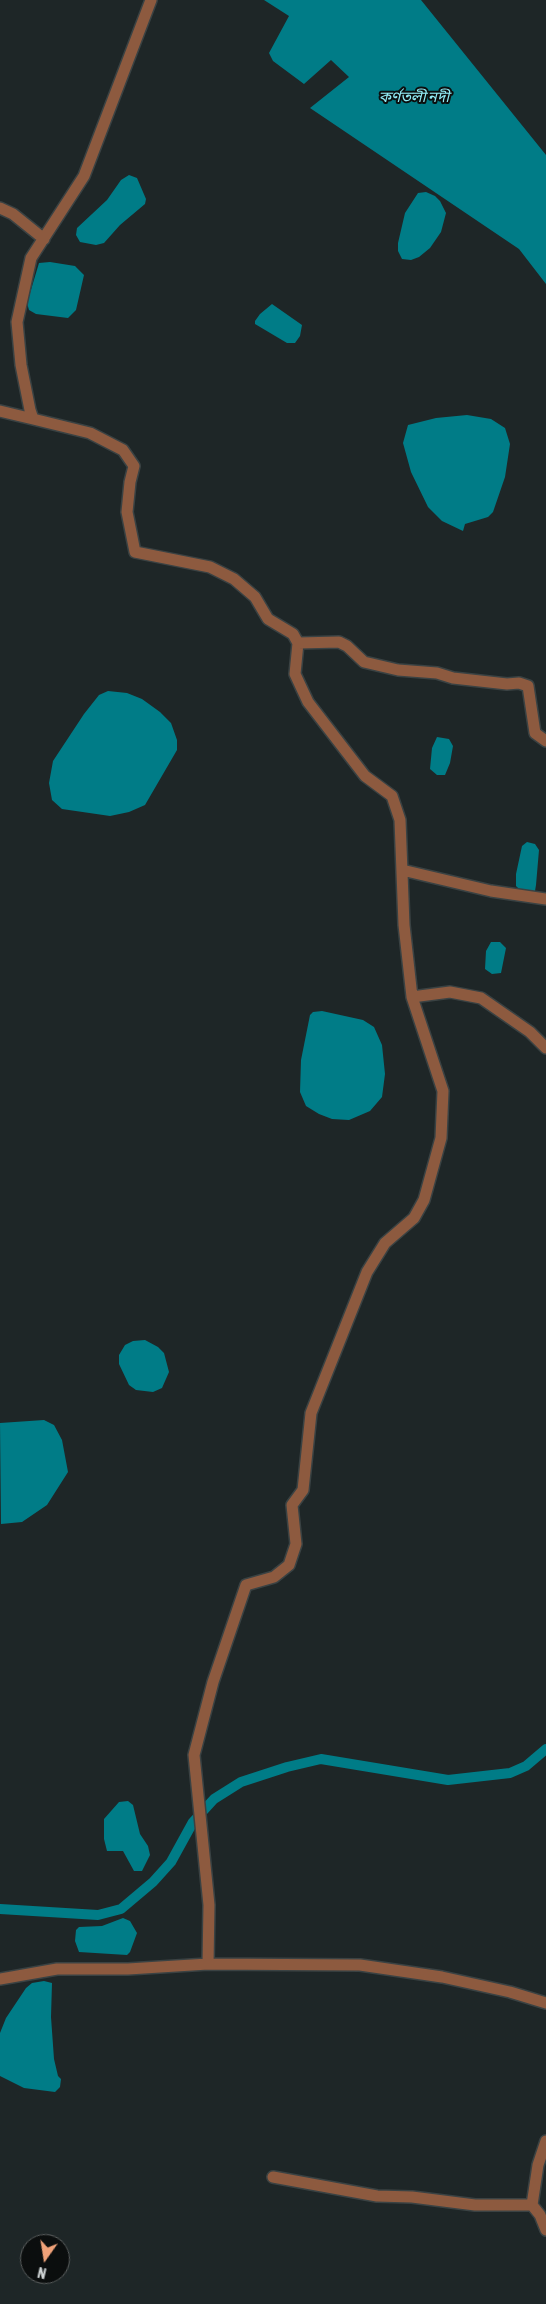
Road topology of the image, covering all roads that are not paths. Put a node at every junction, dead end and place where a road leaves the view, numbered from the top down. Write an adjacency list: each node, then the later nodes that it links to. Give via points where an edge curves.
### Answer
1 (151, 0): 3 (street, via 84,176)
2 (0, 208): 3 (street)
3 (44, 239): 5 (street, via 31,258 17,322 21,366)
4 (0, 411): 5 (street)
5 (33, 419): 6 (street, via 90,433 123,450 129,457 134,466 127,512 135,552 210,566 234,579 255,597 268,619 293,634)
6 (298, 643): 7 (street, via 339,642 364,662 398,670 528,686 535,733); 8 (street, via 296,674 308,702 365,776 392,796 400,820)
7 (546, 741)
8 (402, 870): 9 (street); 10 (street)
9 (546, 900)
10 (412, 996): 11 (street, via 450,992 481,998 530,1032); 12 (street, via 443,1091 441,1138 424,1200 414,1218 385,1243 364,1281 311,1412 303,1490 292,1505 296,1544 289,1565 274,1577 246,1585 213,1682 194,1755 209,1905)
11 (546, 1048)
12 (208, 1964): 13 (street, via 57,1969); 14 (street, via 360,1965 442,1977)
13 (0, 1979)
14 (546, 2003)
15 (546, 2141): 17 (street, via 538,2165)
16 (273, 2176): 17 (street, via 376,2196 475,2205)
17 (532, 2205): 18 (street)
18 (546, 2230)

